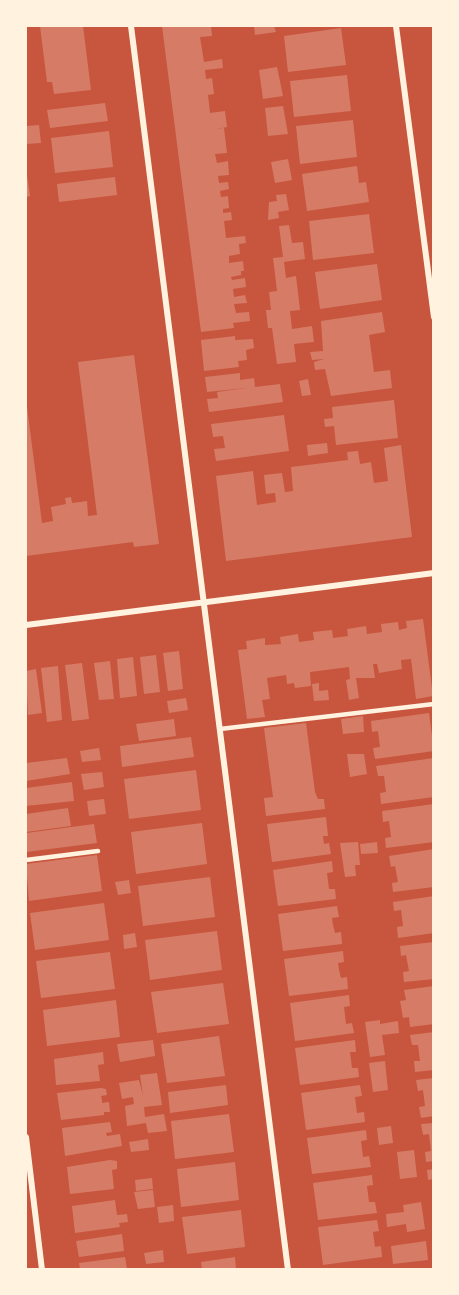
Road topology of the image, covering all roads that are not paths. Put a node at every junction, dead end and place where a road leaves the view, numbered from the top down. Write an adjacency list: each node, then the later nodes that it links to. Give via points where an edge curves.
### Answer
1 (131, 26): 5 (street)
2 (396, 26): 3 (street)
3 (434, 317)
4 (434, 573): 5 (street)
5 (204, 603): 6 (street); 8 (street)
6 (26, 625)
7 (434, 704): 8 (lane)
8 (220, 729): 13 (street)
9 (98, 851): 10 (lane)
10 (26, 860)
11 (26, 1137): 12 (street)
12 (42, 1269)
13 (288, 1269)

